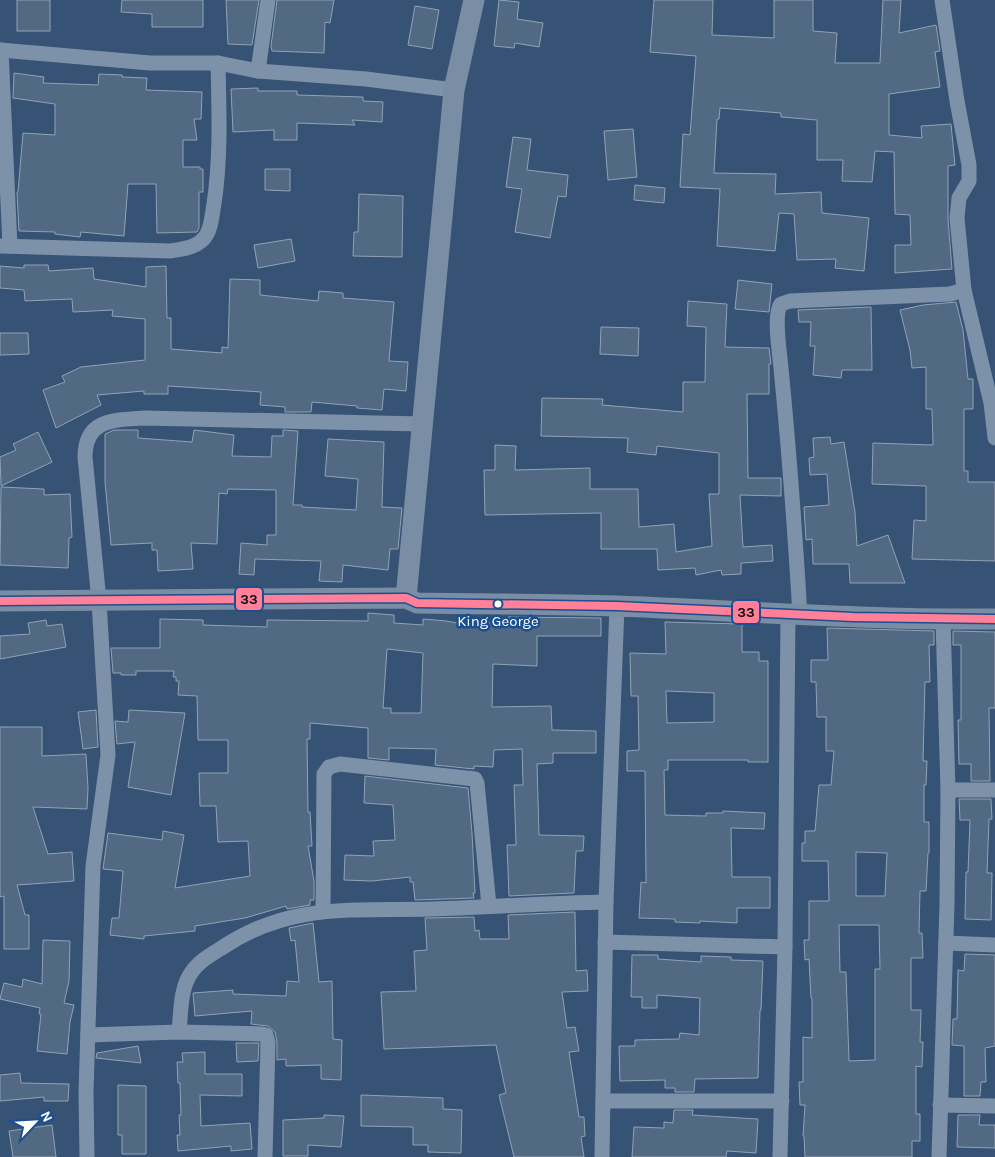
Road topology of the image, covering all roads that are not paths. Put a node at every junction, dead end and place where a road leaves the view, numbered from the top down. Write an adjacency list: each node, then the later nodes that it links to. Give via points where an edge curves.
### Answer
1 (268, 0): 6 (street)
2 (474, 0): 7 (street)
3 (942, 0): 10 (street, via 969,165 969,180 959,198 957,218)
4 (1, 50): 5 (street, via 150,62); 8 (street)
5 (218, 63): 6 (street); 9 (street, via 218,178 211,224 201,241 170,251)
6 (258, 71): 7 (street)
7 (454, 90): 11 (street)
8 (2, 123): 9 (street)
9 (5, 246)
10 (964, 290): 12 (street, via 991,403); 17 (street, via 950,294 790,301 778,308 792,483)
11 (422, 424): 13 (street); 15 (street, via 144,418 96,428 85,444 85,457)
12 (995, 438)
13 (411, 600): 15 (street); 16 (street)
14 (0, 601): 15 (street)
15 (99, 601): 30 (street, via 108,755 93,866)
16 (617, 606): 17 (street); 22 (street)
17 (794, 614): 19 (street); 28 (street)
18 (995, 618): 19 (street)
19 (943, 619): 20 (street)
20 (948, 790): 21 (street); 26 (street)
21 (995, 790)
22 (606, 902): 23 (street); 25 (street)
23 (489, 906): 24 (street); 24 (street, via 476,780 340,764 329,767 324,774)
24 (323, 912): 29 (street, via 276,921 240,935 201,961 184,986)
25 (605, 942): 28 (street); 31 (street)
26 (946, 944): 27 (street); 33 (street)
27 (995, 945)
28 (786, 946): 32 (street)
29 (179, 1032): 30 (street); 36 (street, via 266,1035)
30 (88, 1036): 35 (street)
31 (603, 1101): 32 (street); 37 (street)
32 (782, 1101): 38 (street)
33 (940, 1105): 34 (street); 39 (street)
34 (995, 1106)
35 (87, 1157)
36 (265, 1157)
37 (602, 1157)
38 (780, 1157)
39 (939, 1157)

